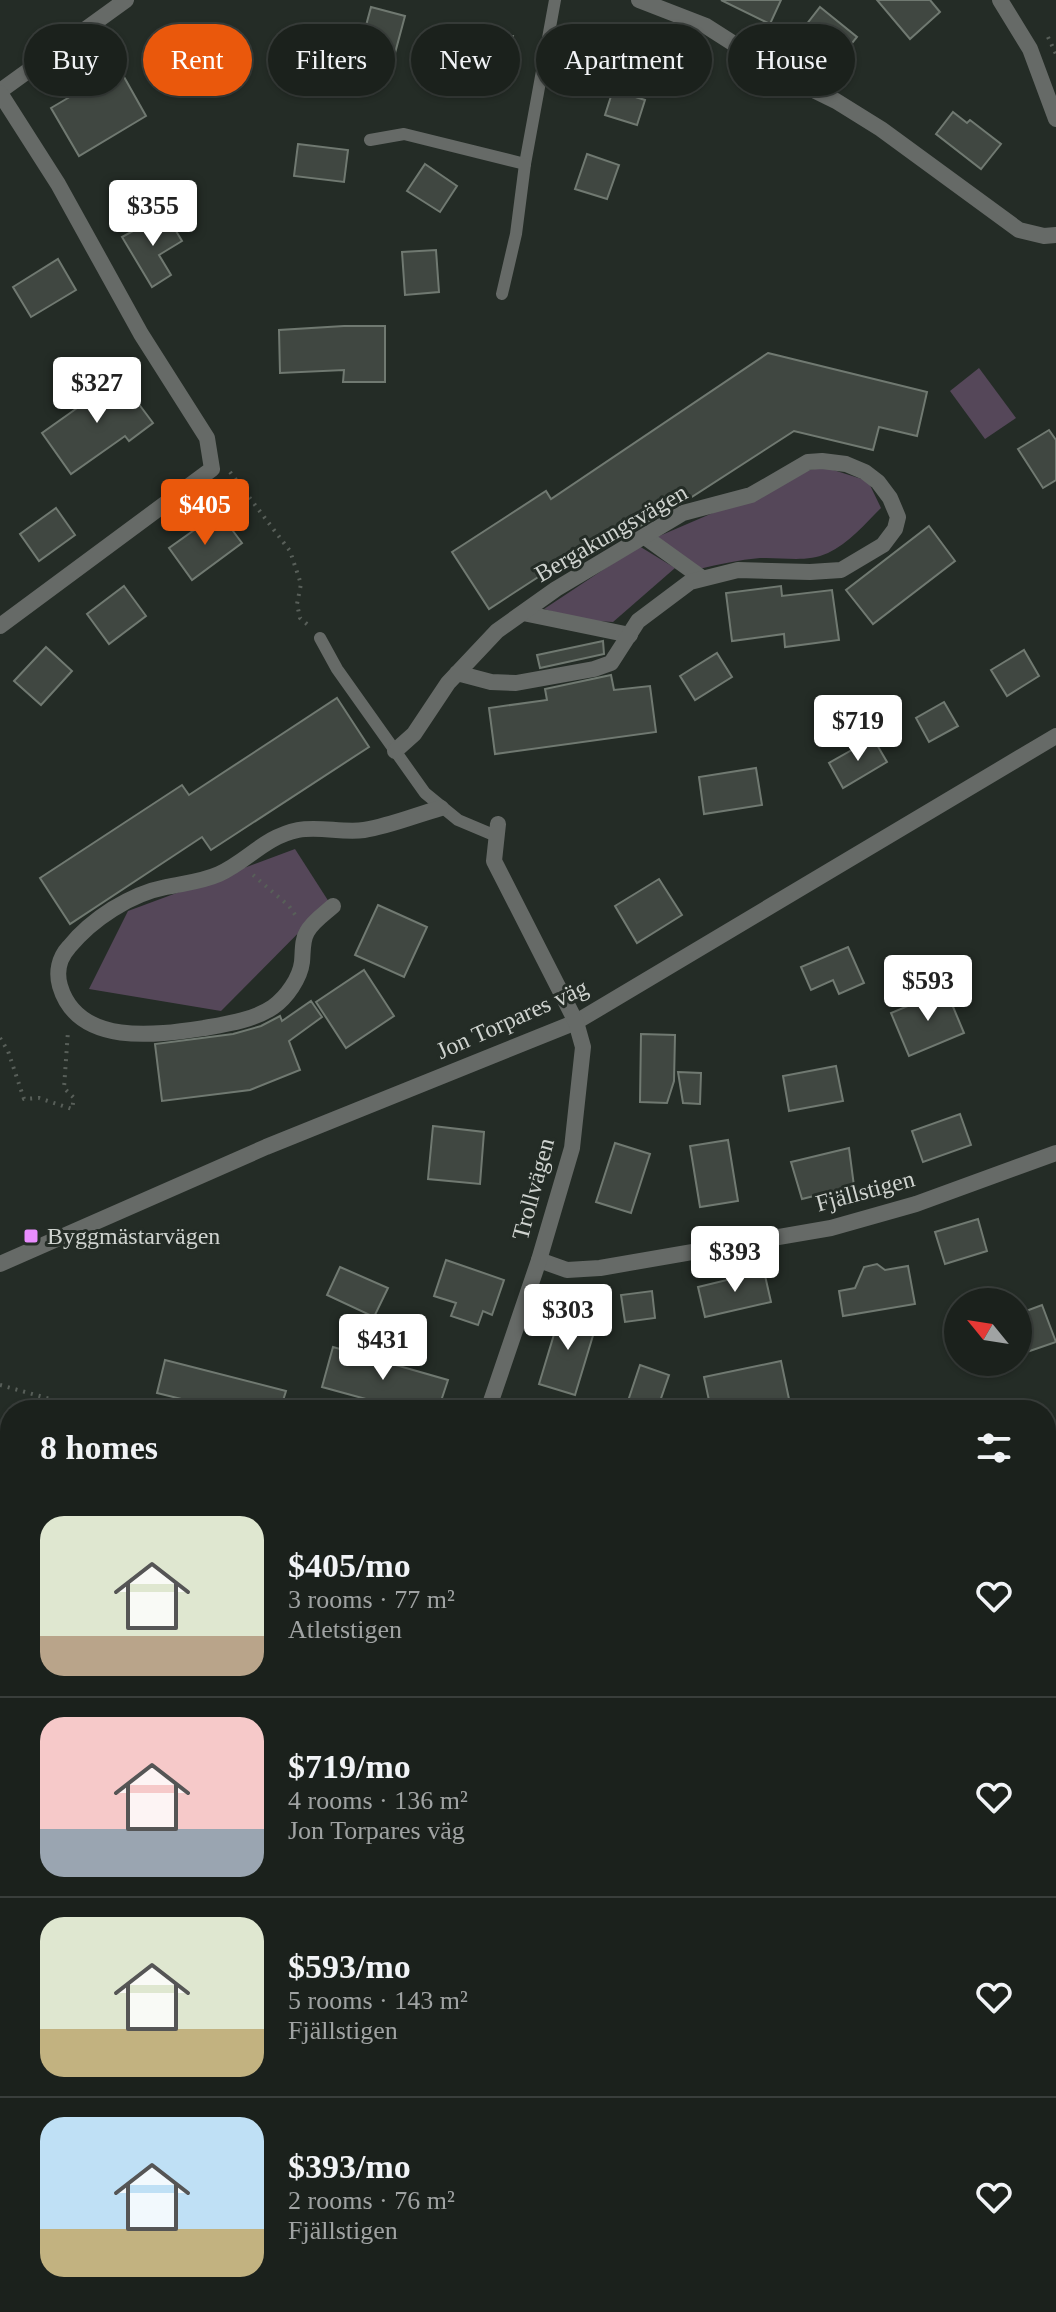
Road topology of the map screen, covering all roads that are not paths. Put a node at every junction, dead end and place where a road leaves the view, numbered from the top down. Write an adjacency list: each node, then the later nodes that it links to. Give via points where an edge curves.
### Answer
1 (126, 0): 5 (street)
2 (555, 0): 8 (lane)
3 (639, 0): 9 (street, via 706,26 781,74 836,101 1019,230)
4 (1000, 0): 6 (street, via 1030,49)
5 (0, 92): 14 (street, via 207,438 212,469)
6 (1056, 119)
7 (370, 140): 8 (lane, via 404,134)
8 (525, 164): 10 (lane)
9 (1056, 235)
10 (502, 294)
11 (645, 537): 12 (street); 12 (street, Bergakungsvägen, via 683,513 751,495 808,462 846,464 865,472 890,498 898,517 883,545 841,570 738,570); 13 (street, Bergakungsvägen)
12 (702, 578): 15 (street, Bergakungsvägen, via 663,601 638,621)
13 (523, 613): 15 (street); 17 (street, Bergakungsvägen, via 497,631)
14 (0, 626)
15 (630, 635): 17 (street, Bergakungsvägen, via 611,663 594,669 516,683)
16 (320, 638): 19 (lane)
17 (457, 673): 19 (street, Bergakungsvägen, via 414,734)
18 (1056, 736): 23 (street, Jon Torpares väg)
19 (395, 751): 20 (lane)
20 (441, 808): 21 (lane, via 458,820); 22 (street, via 365,830 300,829 277,836 217,875 135,897 67,948 58,977 70,1004 93,1024 111,1031 141,1036 255,1016 275,1006 294,984 307,930)
21 (497, 830): 23 (street, via 494,861)
22 (333, 906)
23 (576, 1022): 25 (street, Trollvägen, via 583,1047 572,1148); 26 (street, Jon Torpares väg, via 266,1147)
24 (1056, 1153): 25 (street, Fjällstigen, via 916,1204 831,1228 600,1268 567,1270)
25 (539, 1260): 27 (street, Trollvägen)
26 (0, 1264)
27 (491, 1400)

